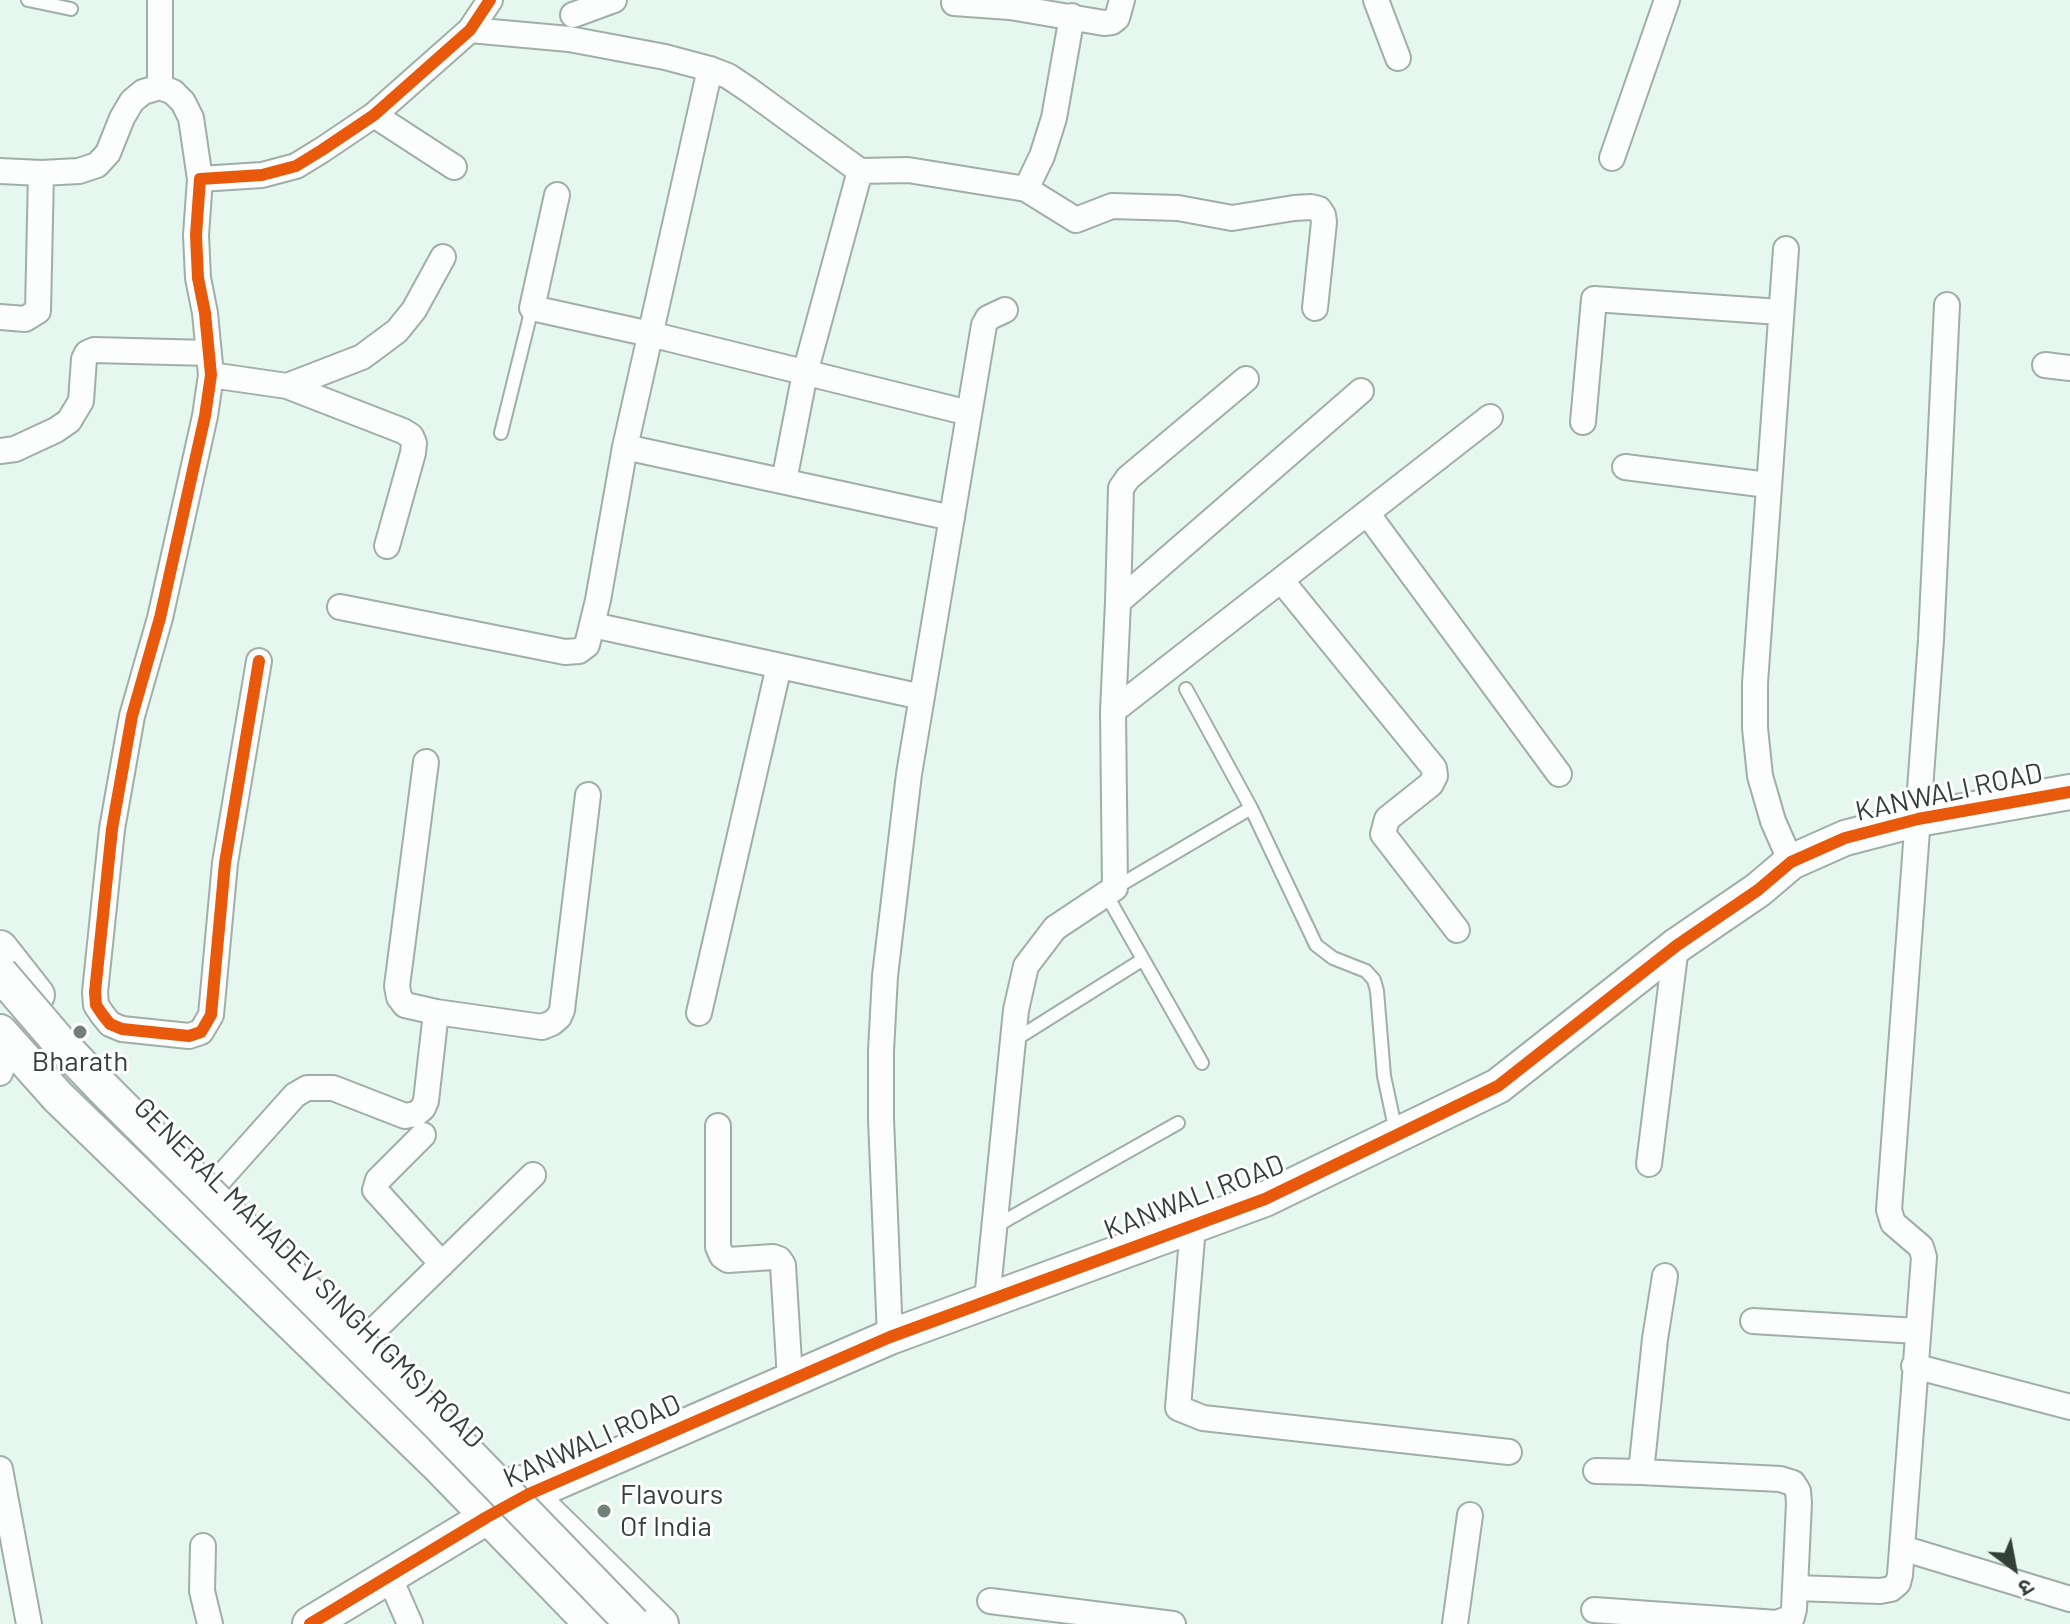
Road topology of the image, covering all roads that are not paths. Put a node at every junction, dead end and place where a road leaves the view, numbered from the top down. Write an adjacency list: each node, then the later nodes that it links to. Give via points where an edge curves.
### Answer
1 (28, 0): 10 (lane)
2 (160, 0): 16 (street)
3 (490, 0): 13 (street)
4 (614, 0): 12 (street)
5 (1122, 0): 11 (street, via 1112,22)
6 (1376, 0): 14 (street)
7 (1667, 0): 18 (street)
8 (954, 3): 9 (street)
9 (1010, 4): 11 (street)
10 (71, 9)
11 (1072, 16): 24 (street, via 1054,118)
12 (572, 18): 13 (street); 15 (street, via 665,57)
13 (470, 30): 17 (street)
14 (1398, 58)
15 (710, 69): 21 (street, via 749,90); 34 (street)
16 (160, 87): 22 (street, via 132,101 97,165); 23 (street, via 183,102 191,118)
17 (374, 115): 19 (street); 23 (street, via 296,166 262,175)
18 (1612, 158)
19 (454, 167)
20 (0, 171): 22 (street)
21 (860, 171): 24 (street, via 908,170); 38 (street)
22 (41, 173): 33 (street, via 38,311 25,319)
23 (200, 179): 35 (street, via 198,278)
24 (1026, 189): 30 (street, via 1076,220 1112,206 1178,208 1232,218 1319,209 1324,222)
25 (557, 195): 29 (street)
26 (1786, 249): 32 (street)
27 (443, 257): 40 (street, via 397,331 362,357)
28 (1947, 305): 68 (street)
29 (532, 308): 34 (street); 45 (lane)
30 (1315, 308)
31 (1005, 310): 42 (street, via 984,325)
32 (1780, 312): 44 (street, via 1594,299); 50 (street)
33 (0, 317)
34 (650, 334): 38 (street); 46 (street)
35 (210, 364): 40 (street); 47 (street, via 94,350 84,359 81,401 69,421 15,449); 58 (street, via 205,416 132,716 112,829 95,992 102,1014 122,1029 189,1036 201,1032 211,1015 225,863)
36 (2045, 365): 37 (street)
37 (2070, 368)
38 (805, 373): 42 (street); 49 (street)
39 (1246, 379): 55 (street, via 1121,488)
40 (287, 386): 53 (street, via 411,436 413,453)
41 (1361, 391): 55 (street)
42 (969, 413): 52 (street)
43 (1490, 417): 51 (street)
44 (1583, 422)
45 (501, 433)
46 (625, 447): 49 (street); 57 (street)
47 (0, 451)
48 (1625, 467): 50 (street)
49 (784, 481): 52 (street)
50 (1768, 485): 69 (street, via 1755,728 1760,776)
51 (1367, 513): 54 (street); 64 (street)
52 (952, 518): 61 (street)
53 (387, 546)
54 (1281, 580): 62 (street); 71 (street, via 1434,768 1431,784 1387,819 1383,834)
55 (1118, 602): 62 (street)
56 (340, 607): 57 (street, via 565,652 587,645)
57 (593, 625): 59 (street)
58 (259, 661)
59 (779, 666): 61 (street); 78 (street)
60 (1186, 689): 67 (lane)
61 (922, 697): 99 (street, via 885,976 881,1051)
62 (1113, 711): 70 (street)
63 (426, 762): 77 (street, via 397,986 405,1005)
64 (1559, 774)
65 (2070, 792): 68 (street, KANWALI ROAD)
66 (588, 795): 77 (street, via 559,1017 542,1027)
67 (1251, 808): 70 (lane); 85 (lane, via 1316,945 1374,980 1384,1076)
68 (1918, 819): 69 (street, KANWALI ROAD, via 1845,838); 97 (street, via 1889,1210 1893,1223 1921,1247 1924,1257)
69 (1791, 862): 72 (street, KANWALI ROAD)
70 (1110, 891): 74 (lane); 79 (street, via 1055,928 1026,966)
71 (1457, 930)
72 (1676, 946): 85 (street, KANWALI ROAD, via 1498,1086); 86 (street)
73 (0, 948): 88 (street, GENERAL MAHADEV SINGH (GMS) ROAD, via 39,997)
74 (1142, 960): 79 (lane); 81 (lane)
75 (0, 973): 125 (street, bridge, via 104,1089)
76 (0, 1000): 124 (street)
77 (436, 1012): 88 (street, via 426,1101 416,1114 405,1116 333,1088 307,1088)
78 (699, 1013)
79 (1013, 1041): 90 (street)
80 (4, 1050): 95 (street, GENERAL MAHADEV SINGH (GMS) ROAD)
81 (1202, 1063)
82 (1178, 1123): 90 (lane)
83 (718, 1126): 102 (street, via 718,1247 728,1260 773,1257 783,1265)
84 (423, 1135): 91 (street, via 378,1180 375,1190)
85 (1397, 1135): 89 (street, KANWALI ROAD, via 1265,1199)
86 (1649, 1164)
87 (533, 1175): 91 (street)
88 (219, 1180): 93 (street, GENERAL MAHADEV SINGH (GMS) ROAD)
89 (1193, 1226): 94 (street, KANWALI ROAD); 104 (street, via 1178,1408 1203,1418)
90 (994, 1227): 94 (street)
91 (442, 1264): 98 (street)
92 (1665, 1276): 107 (street)
93 (319, 1280): 95 (street, via 307,1302); 98 (street, GENERAL MAHADEV SINGH (GMS) ROAD)
94 (987, 1300): 99 (street, KANWALI ROAD)
95 (282, 1314): 101 (street, GENERAL MAHADEV SINGH (GMS) ROAD)
96 (1753, 1321): 97 (street)
97 (1917, 1331): 100 (street)
98 (371, 1333): 101 (street); 108 (street, GENERAL MAHADEV SINGH (GMS) ROAD)
99 (890, 1337): 102 (street, KANWALI ROAD)
100 (1914, 1366): 103 (street); 112 (street)
101 (341, 1371): 110 (street, GENERAL MAHADEV SINGH (GMS) ROAD)
102 (790, 1379): 108 (street, KANWALI ROAD)
103 (2070, 1407)
104 (1509, 1452)
105 (0, 1469): 120 (street)
106 (1596, 1471): 107 (street)
107 (1641, 1472): 115 (street, via 1793,1483 1799,1503)
108 (529, 1494): 110 (street, KANWALI ROAD); 114 (street, GENERAL MAHADEV SINGH (GMS) ROAD)
109 (1470, 1515): 128 (street)
110 (487, 1517): 113 (street, KANWALI ROAD); 119 (street, GENERAL MAHADEV SINGH (GMS) ROAD)
111 (203, 1546): 121 (street, via 202,1591)
112 (1902, 1548): 115 (street, via 1898,1583 1891,1589); 116 (street)
113 (389, 1576): 122 (street, KANWALI ROAD); 123 (street)
114 (619, 1582): 119 (street); 126 (street, GENERAL MAHADEV SINGH (GMS) ROAD)
115 (1796, 1588): 118 (street, via 1792,1617 1777,1623)
116 (2070, 1599)
117 (990, 1601): 127 (street)
118 (1594, 1610)
119 (588, 1620)
120 (29, 1624)
121 (210, 1624)
122 (310, 1624)
123 (410, 1624)
124 (618, 1624)
125 (633, 1624)
126 (661, 1624)
127 (1173, 1624)
128 (1455, 1624)

